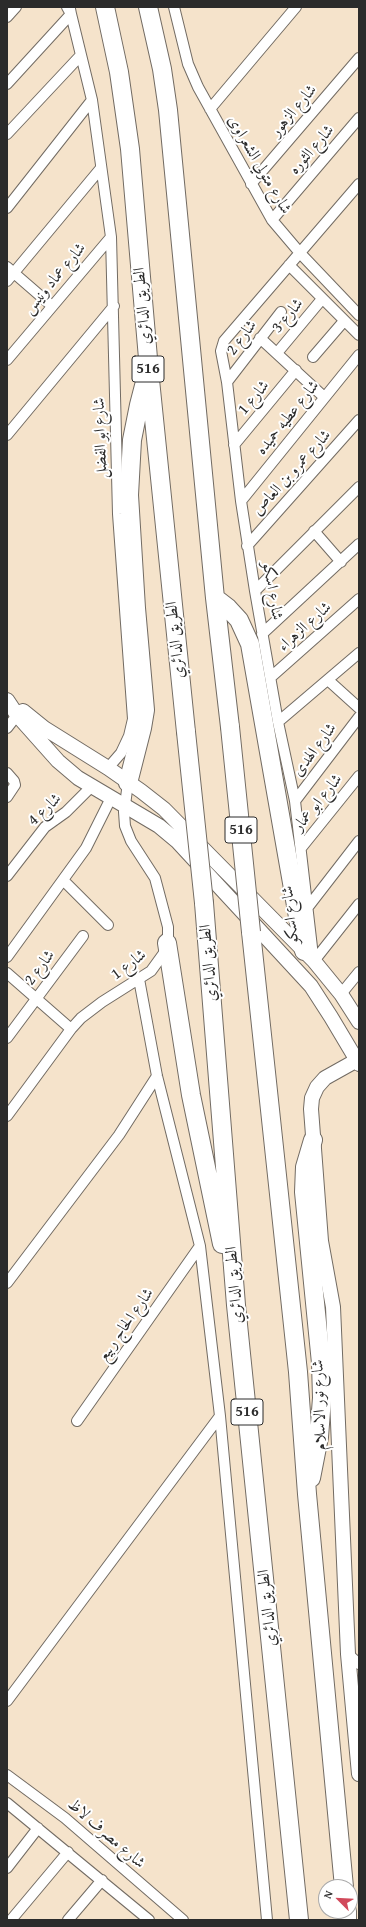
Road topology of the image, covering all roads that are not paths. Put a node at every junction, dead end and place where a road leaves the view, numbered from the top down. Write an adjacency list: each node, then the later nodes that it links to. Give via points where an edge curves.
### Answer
1 (105, 7): 35 (highway, الطريق الدائري / 516, via 119,72 130,149)
2 (148, 7): 49 (highway, 516, via 168,110)
3 (174, 7): 10 (street, شارع متولي الشعراوى, via 188,64)
4 (296, 7): 10 (street)
5 (69, 9): 6 (street, شارع ابو الفضل); 8 (street)
6 (81, 55): 9 (street, شارع ابو الفضل); 12 (street)
7 (359, 58): 14 (street, شارع الزهور)
8 (7, 84)
9 (92, 100): 13 (street, شارع ابو الفضل); 16 (street)
10 (210, 109): 14 (street, شارع متولي الشعراوى)
11 (359, 118): 17 (street, شارع الثوره)
12 (7, 134)
13 (101, 168): 18 (street, شارع ابو الفضل); 21 (street)
14 (251, 184): 17 (street, شارع متولي الشعراوى)
15 (359, 184): 19 (street, شارع اسكو)
16 (7, 208)
17 (272, 220): 19 (street, شارع متولي الشعراوى)
18 (111, 237): 24 (street, شارع عماد ونيس); 25 (street, شارع ابو الفضل)
19 (300, 253): 20 (street, شارع اسكو); 27 (street, شارع متولي الشعراوى)
20 (289, 265): 23 (street); 37 (street, شارع اسكو, via 221,346)
21 (10, 270): 22 (street); 24 (street)
22 (7, 281)
23 (322, 299): 28 (street); 31 (street, شارع 3)
24 (52, 306): 34 (street, شارع عماد ونيس)
25 (114, 306): 40 (street); 60 (street, شارع ابو الفضل, via 118,514 133,719 127,742)
26 (281, 312): 30 (street, شارع 2)
27 (359, 315)
28 (344, 320): 29 (street); 33 (street)
29 (359, 335)
30 (260, 338): 31 (street); 37 (street, شارع 2)
31 (277, 353): 36 (street)
32 (359, 355): 38 (street, شارع عطيه حميده)
33 (313, 357)
34 (7, 360)
35 (148, 370): 63 (highway, via 135,422 129,476 144,710); 94 (highway, الطريق الدائري / 516, bridge, via 204,903)
36 (296, 370): 38 (street); 41 (street, شارع 1)
37 (227, 382): 41 (street, شارع اسكو)
38 (324, 396): 43 (street, شارع عطيه حميده)
39 (359, 420): 46 (street, شارع عمرو بن العاص)
40 (7, 435)
41 (234, 445): 43 (street, شارع اسكو)
42 (359, 487): 44 (street)
43 (241, 501): 46 (street, شارع اسكو)
44 (314, 532): 47 (street); 48 (street)
45 (359, 544): 47 (street)
46 (247, 546): 48 (street, شارع اسكو)
47 (341, 562): 51 (street)
48 (255, 591): 51 (street, شارع اسكو)
49 (215, 598): 78 (highway, via 239,620 250,644); 97 (highway, 516, bridge, via 297,1356)
50 (359, 599): 53 (street, شارع الزهراء)
51 (262, 634): 53 (street, شارع اسكو)
52 (359, 653): 54 (street)
53 (271, 677): 58 (street, شارع اسكو)
54 (328, 680): 56 (street); 58 (street)
55 (7, 700): 57 (main road)
56 (359, 709): 67 (street, شارع الهدى)
57 (19, 712): 59 (street); 60 (main road); 64 (main road, شارع اسكو, via 58,761)
58 (278, 722): 67 (street, شارع اسكو)
59 (7, 728)
60 (108, 768): 63 (main road)
61 (7, 773): 65 (street, via 15,785)
62 (359, 776): 70 (street, شارع ابو عمار)
63 (128, 783): 68 (street, شارع 1); 78 (main road, via 164,809)
64 (90, 787): 66 (main road, شارع اسكو); 71 (street, شارع 4, via 66,812 45,827)
65 (7, 797)
66 (111, 798): 68 (main road, شارع اسكو); 72 (street, via 86,848)
67 (295, 801): 70 (street, شارع اسكو)
68 (125, 806): 77 (street, شارع 1, via 127,833 155,878 168,927); 88 (main road, شارع اسكو, via 159,826 177,841 287,959 321,1001)
69 (359, 841): 74 (street)
70 (301, 848): 74 (street, شارع اسكو)
71 (7, 876)
72 (63, 880): 75 (street); 79 (street)
73 (359, 904): 78 (street)
74 (308, 907): 78 (street, شارع اسكو)
75 (108, 925)
76 (83, 936): 84 (street, شارع 2)
77 (167, 944): 82 (street, شارع 1, via 156,966); 94 (highway, via 191,1095)
78 (309, 956): 83 (main road, شارع اسكو)
79 (7, 958)
80 (359, 972): 83 (street)
81 (7, 973): 84 (street)
82 (139, 979): 86 (street, شارع 1, via 93,1008); 89 (street)
83 (341, 994): 85 (main road, شارع اسكو)
84 (36, 999): 86 (street); 87 (street, شارع 2)
85 (359, 1022)
86 (71, 1029): 90 (street, شارع 1)
87 (7, 1038)
88 (358, 1061): 91 (main road, شارع نور الاسلام, via 325,1078 317,1087 311,1109)
89 (157, 1076): 92 (street); 93 (street, via 119,1135)
90 (7, 1116)
91 (313, 1140): 97 (highway, via 305,1167 304,1192 321,1363 322,1398 318,1444); 98 (main road, شارع نور الاسلام, via 321,1242 333,1307)
92 (200, 1246): 95 (street); 96 (street, شارع الحاج ربيع)
93 (7, 1283)
94 (236, 1305): 114 (highway, الطريق الدائري / 516)
95 (220, 1416): 100 (street); 113 (street)
96 (77, 1421)
97 (307, 1494): 107 (highway, 516)
98 (348, 1654): 99 (street); 101 (main road, شارع نور الاسلام)
99 (359, 1664)
100 (7, 1701)
101 (359, 1774)
102 (7, 1775): 112 (street, شارع مصرف لاظ, via 65,1818)
103 (7, 1803): 104 (street)
104 (38, 1828): 105 (street); 106 (street)
105 (68, 1852): 108 (street); 109 (street)
106 (7, 1868)
107 (343, 1879)
108 (102, 1880): 110 (street); 111 (street)
109 (11, 1920)
110 (68, 1920)
111 (149, 1920)
112 (183, 1920)
113 (267, 1920)
114 (299, 1920)

